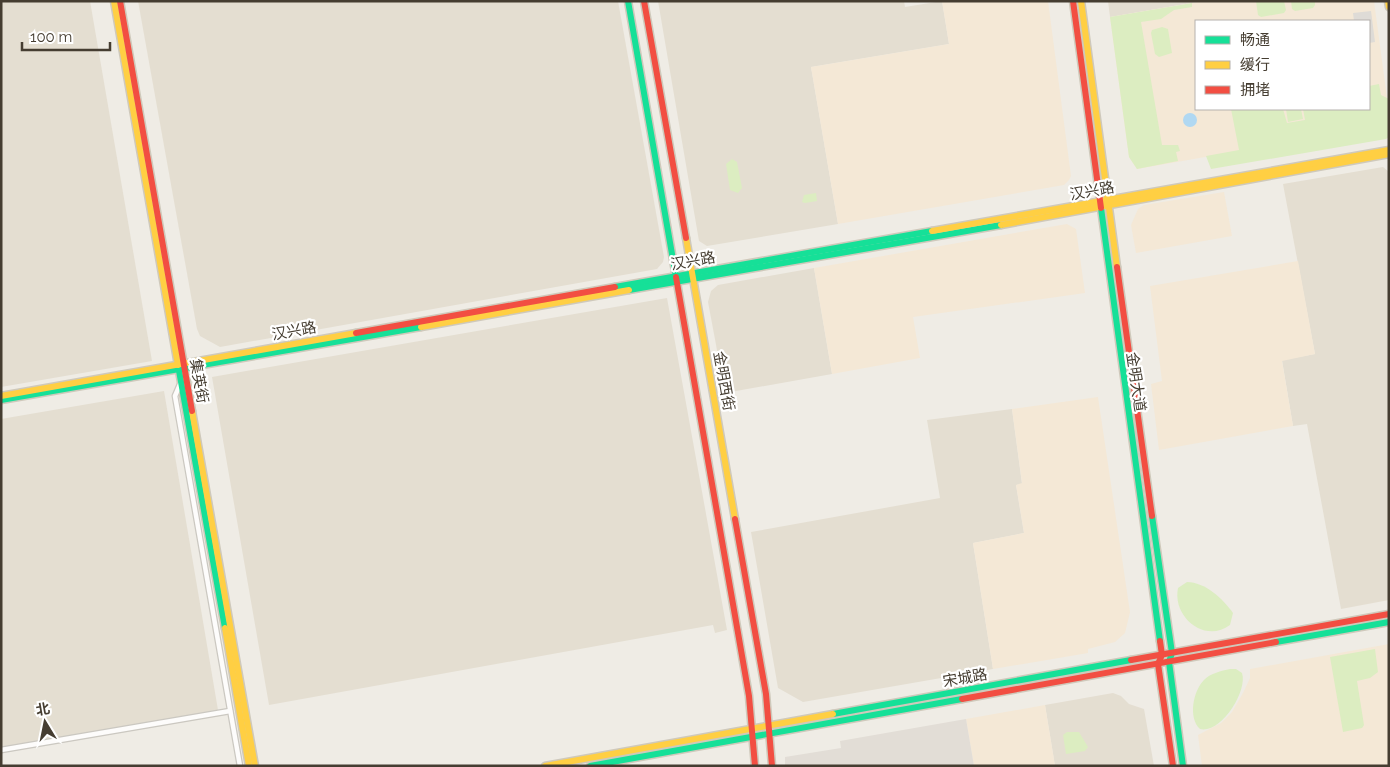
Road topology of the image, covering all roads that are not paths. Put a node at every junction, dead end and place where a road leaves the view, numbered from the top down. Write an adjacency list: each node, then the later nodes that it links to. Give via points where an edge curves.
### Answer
1 (114, 1): 15 (main road, 集英街)
2 (120, 1): 15 (main road, 集英街)
3 (628, 1): 14 (main road, 金明西街)
4 (644, 1): 13 (main road, 金明西街)
5 (1074, 1): 12 (main road, 金明大道)
6 (1081, 1): 11 (main road, 金明大道)
7 (1388, 1): 8 (main road)
8 (1389, 7)
9 (1389, 150): 11 (main road, 汉兴路)
10 (1389, 154): 11 (main road, 汉兴路)
11 (1109, 203): 12 (main road, 汉兴路); 21 (main road, 金明大道)
12 (1100, 204): 13 (main road, 汉兴路); 22 (main road, 金明大道)
13 (693, 276): 14 (main road, 汉兴路); 26 (main road, 金明西街)
14 (677, 279): 15 (main road, 汉兴路); 27 (main road, 金明西街)
15 (181, 366): 16 (main road, 集英街); 17 (main road, 汉兴路); 18 (main road, 汉兴路); 33 (main road, 集英街)
16 (181, 382): 25 (street, via 175,396); 32 (main road, 集英街)
17 (1, 396)
18 (1, 400)
19 (1389, 614): 21 (main road, 宋城路)
20 (1389, 622): 23 (main road, 宋城路)
21 (1172, 653): 22 (main road, 宋城路); 23 (main road, 金明大道)
22 (1162, 655): 24 (main road); 26 (main road, 宋城路)
23 (1169, 662): 24 (main road, 宋城路); 39 (main road, 金明大道)
24 (1158, 664): 28 (main road, 宋城路); 38 (main road)
25 (230, 711): 30 (street); 31 (street)
26 (769, 725): 27 (main road, 宋城路); 28 (main road, 金明西街)
27 (752, 728): 29 (main road, 金明西街); 34 (main road, 宋城路)
28 (769, 734): 29 (main road, 宋城路); 37 (main road, 金明西街)
29 (753, 736): 35 (main road, 宋城路); 36 (main road, 金明西街)
30 (1, 750)
31 (240, 766)
32 (249, 766)
33 (255, 766)
34 (545, 766)
35 (590, 766)
36 (755, 766)
37 (772, 766)
38 (1173, 766)
39 (1183, 766)

